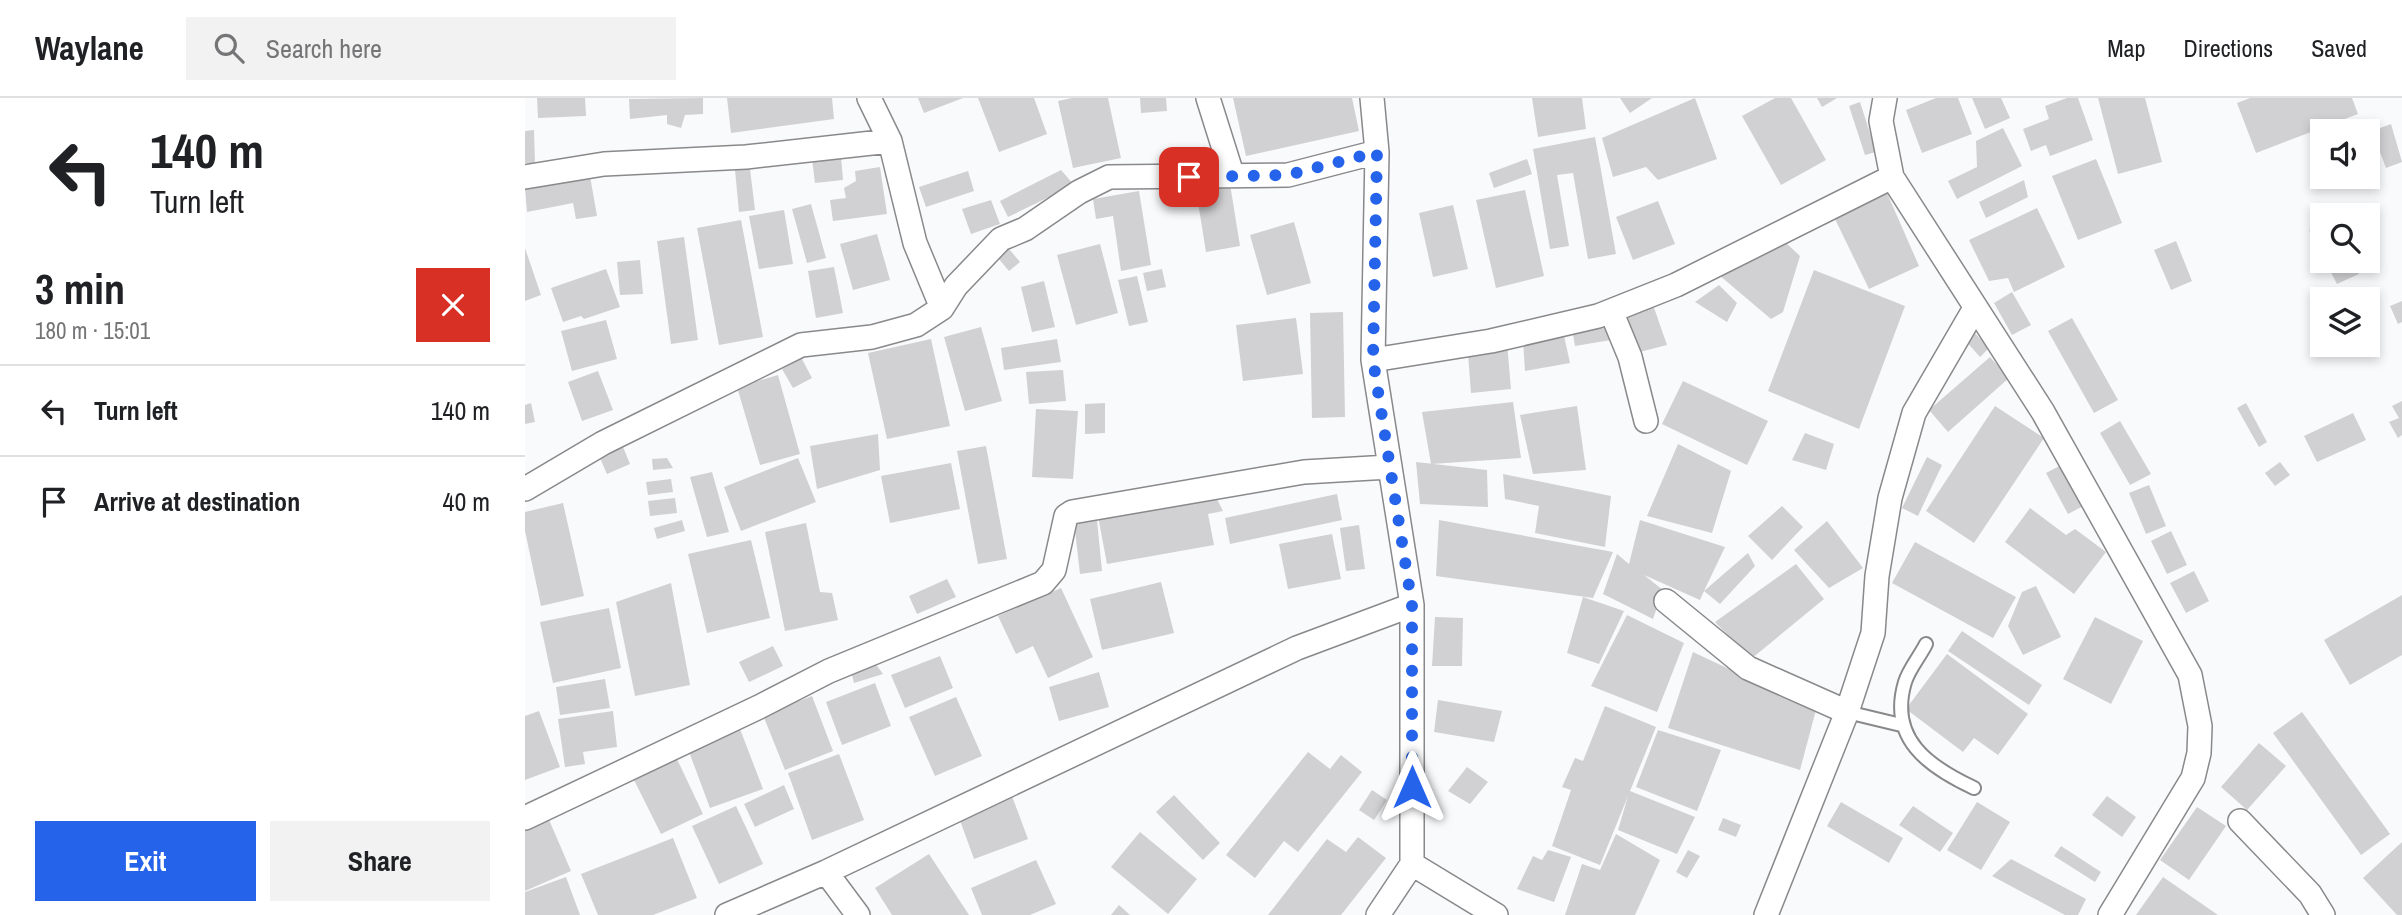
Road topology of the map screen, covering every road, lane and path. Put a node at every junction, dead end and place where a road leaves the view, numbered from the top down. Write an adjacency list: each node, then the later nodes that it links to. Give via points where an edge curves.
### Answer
1 (869, 98): 5 (street)
2 (1208, 98): 7 (street)
3 (1372, 98): 6 (street)
4 (1885, 98): 9 (street, via 1881,121)
5 (890, 141): 8 (street, via 746,157 604,163); 10 (street, via 915,243)
6 (1377, 152): 7 (street, via 1288,175); 13 (street)
7 (1232, 174): 10 (street, via 1109,177 1001,239 956,286)
8 (525, 177)
9 (1892, 177): 11 (street); 12 (street, via 1676,285)
10 (942, 308): 16 (street, via 916,326 873,337 801,345 603,443)
11 (1975, 308): 20 (street, via 1914,413 1891,498 1877,576 1873,633); 32 (street, via 2093,499 2190,675 2195,695 2199,753 2193,778)
12 (1611, 311): 13 (street, via 1491,341); 14 (street, via 1630,357)
13 (1373, 360): 15 (street)
14 (1646, 421)
15 (1389, 467): 18 (street); 23 (street, via 1304,472 1072,512 1066,516 1054,570 1043,583 829,671)
16 (525, 489)
17 (1666, 601): 20 (street, via 1748,668)
18 (1412, 605): 25 (street); 26 (street, via 1297,648)
19 (1926, 644): 21 (lane, via 1905,682)
20 (1847, 712): 21 (lane); 31 (street)
21 (1901, 725): 22 (lane, via 1941,772)
22 (1974, 788)
23 (525, 818)
24 (2240, 821): 33 (street, via 2310,894)
25 (1412, 864): 29 (street); 30 (street)
26 (826, 872): 27 (street); 28 (street)
27 (727, 915)
28 (858, 915)
29 (1378, 915)
30 (1496, 915)
31 (1766, 915)
32 (2110, 915)
33 (2323, 915)

